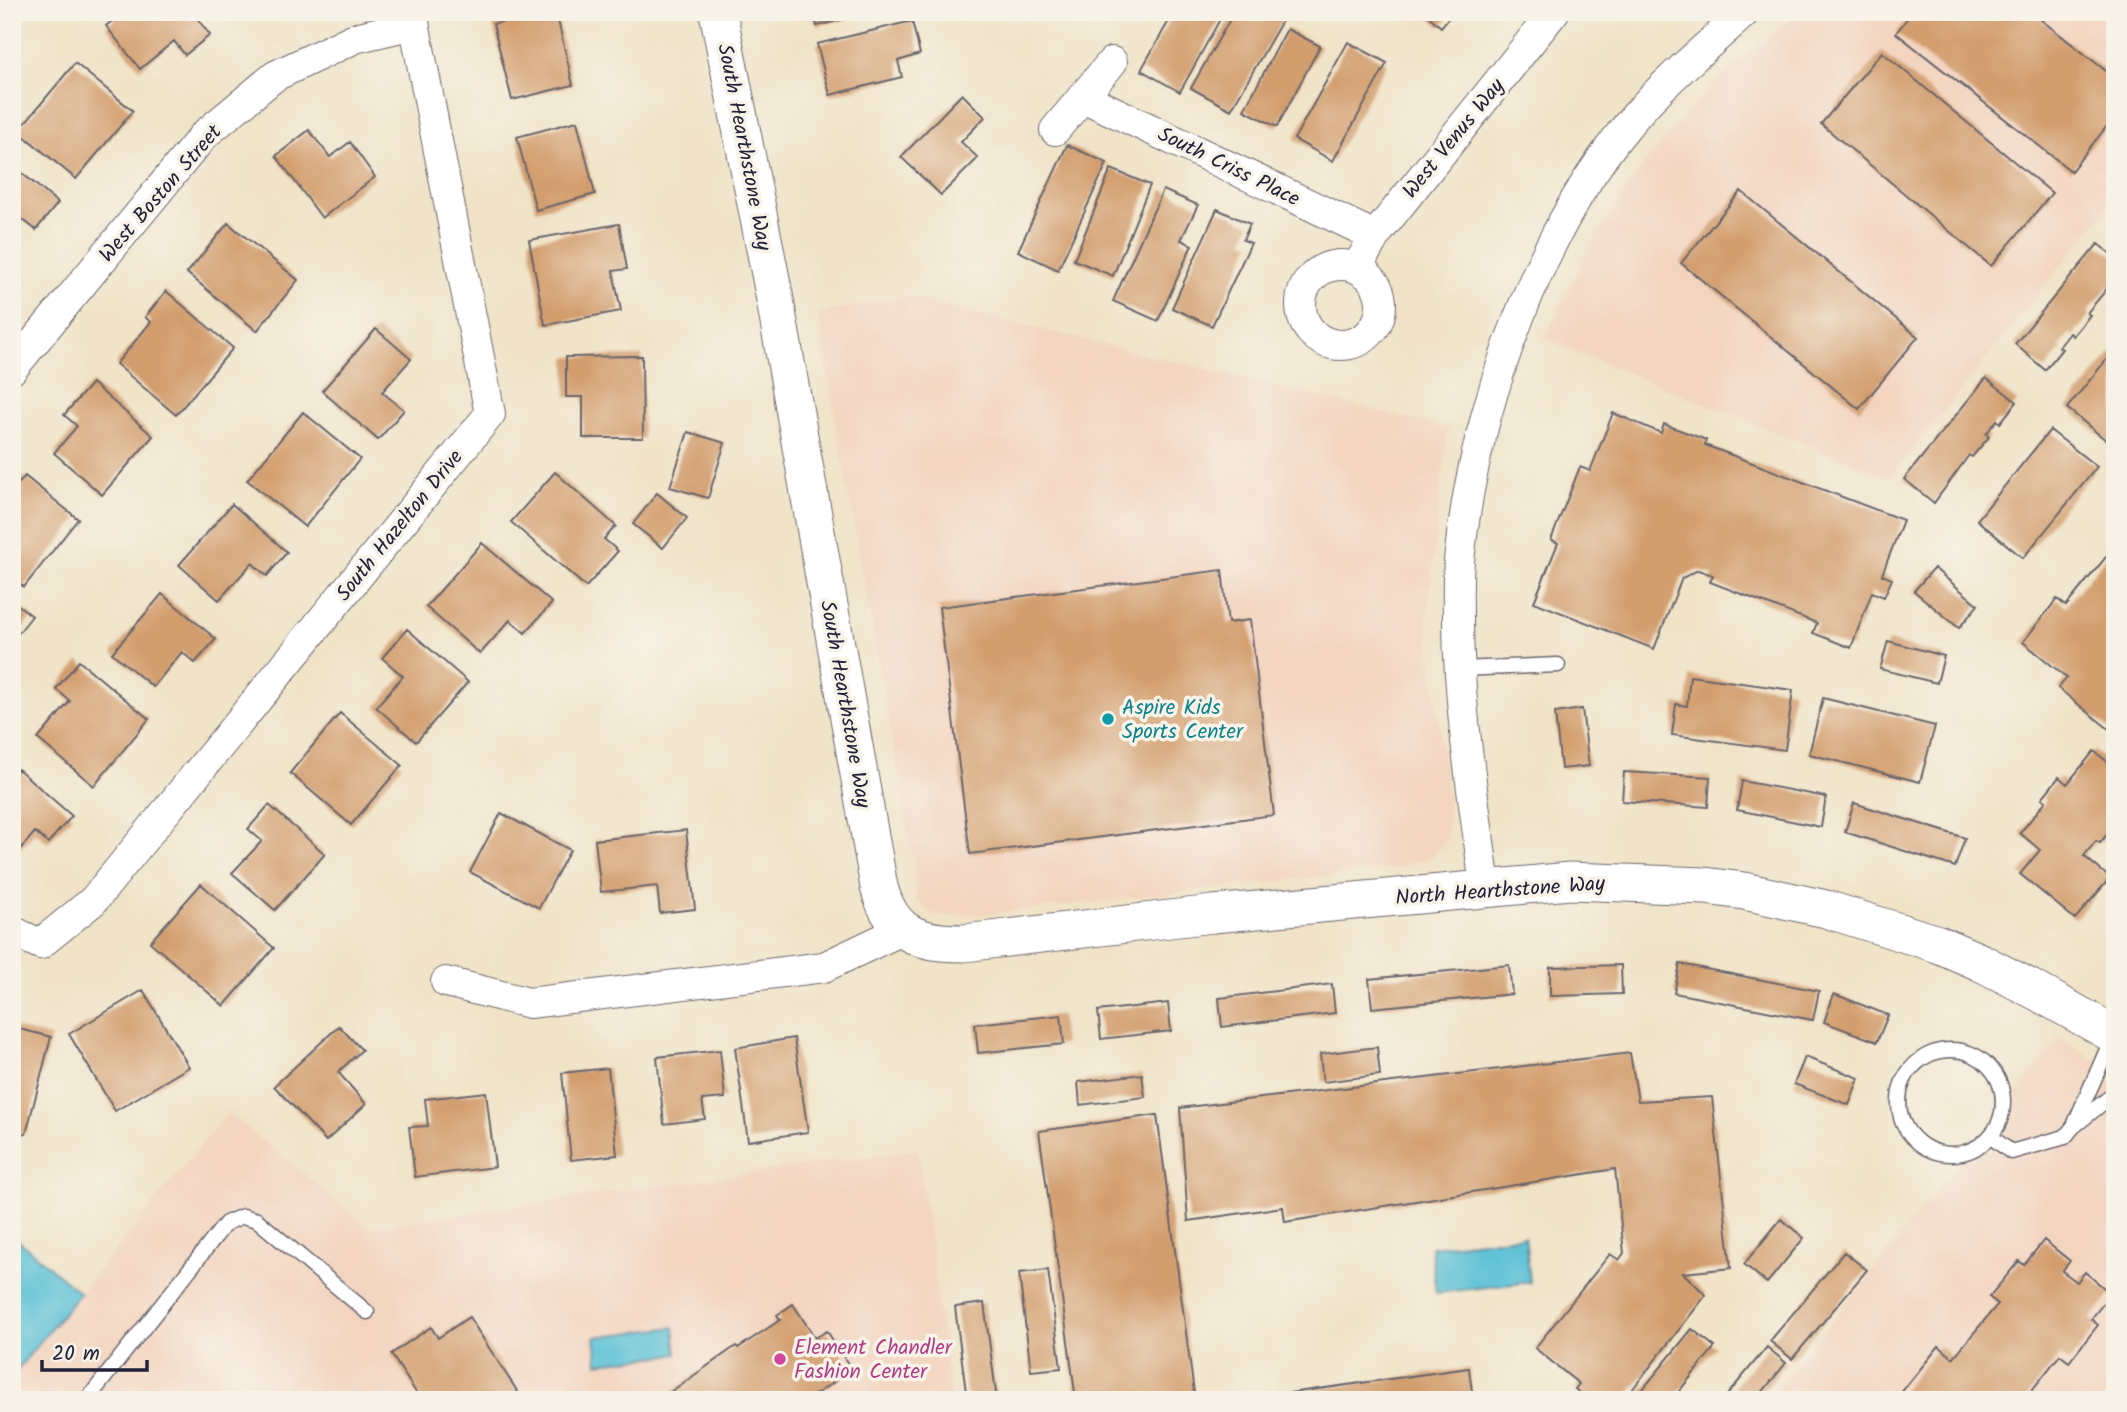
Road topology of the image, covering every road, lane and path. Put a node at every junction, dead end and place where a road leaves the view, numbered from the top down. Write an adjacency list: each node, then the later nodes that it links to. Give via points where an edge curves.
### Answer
1 (718, 12): 14 (street, South Hearthstone Way, via 879,887)
2 (1554, 12): 8 (street, West Venus Way)
3 (1745, 12): 12 (street, via 1643,106 1600,162 1541,266 1502,366 1470,487 1459,562)
4 (413, 18): 10 (street, West Boston Street, via 355,38 275,76 204,135); 15 (street, South Hazelton Drive, via 490,414 93,901 40,944)
5 (1112, 62): 6 (street)
6 (1083, 97): 7 (street); 8 (street, South Criss Place)
7 (1055, 130)
8 (1375, 236): 9 (street, West Venus Way)
9 (1357, 267)
10 (12, 369)
11 (1558, 665): 12 (lane)
12 (1459, 669): 13 (street)
13 (1485, 887): 14 (street, North Hearthstone Way, via 964,943 932,943); 17 (street, North Hearthstone Way, via 1570,881 1705,886 1826,909 1980,962)
14 (902, 930): 16 (street, via 824,967 529,1003)
15 (12, 932)
16 (446, 982)
17 (2114, 1035): 19 (lane)
18 (2115, 1094): 19 (lane)
19 (2073, 1128): 20 (lane, via 2066,1137 2011,1152)
20 (1990, 1136): 20 (lane, via 2003,1101 1991,1068 1961,1051 1926,1057 1913,1068 1899,1101 1909,1132 1920,1144 1950,1154 1966,1152)
21 (367, 1312): 22 (lane, via 257,1220 243,1216 226,1223)
22 (87, 1400)

